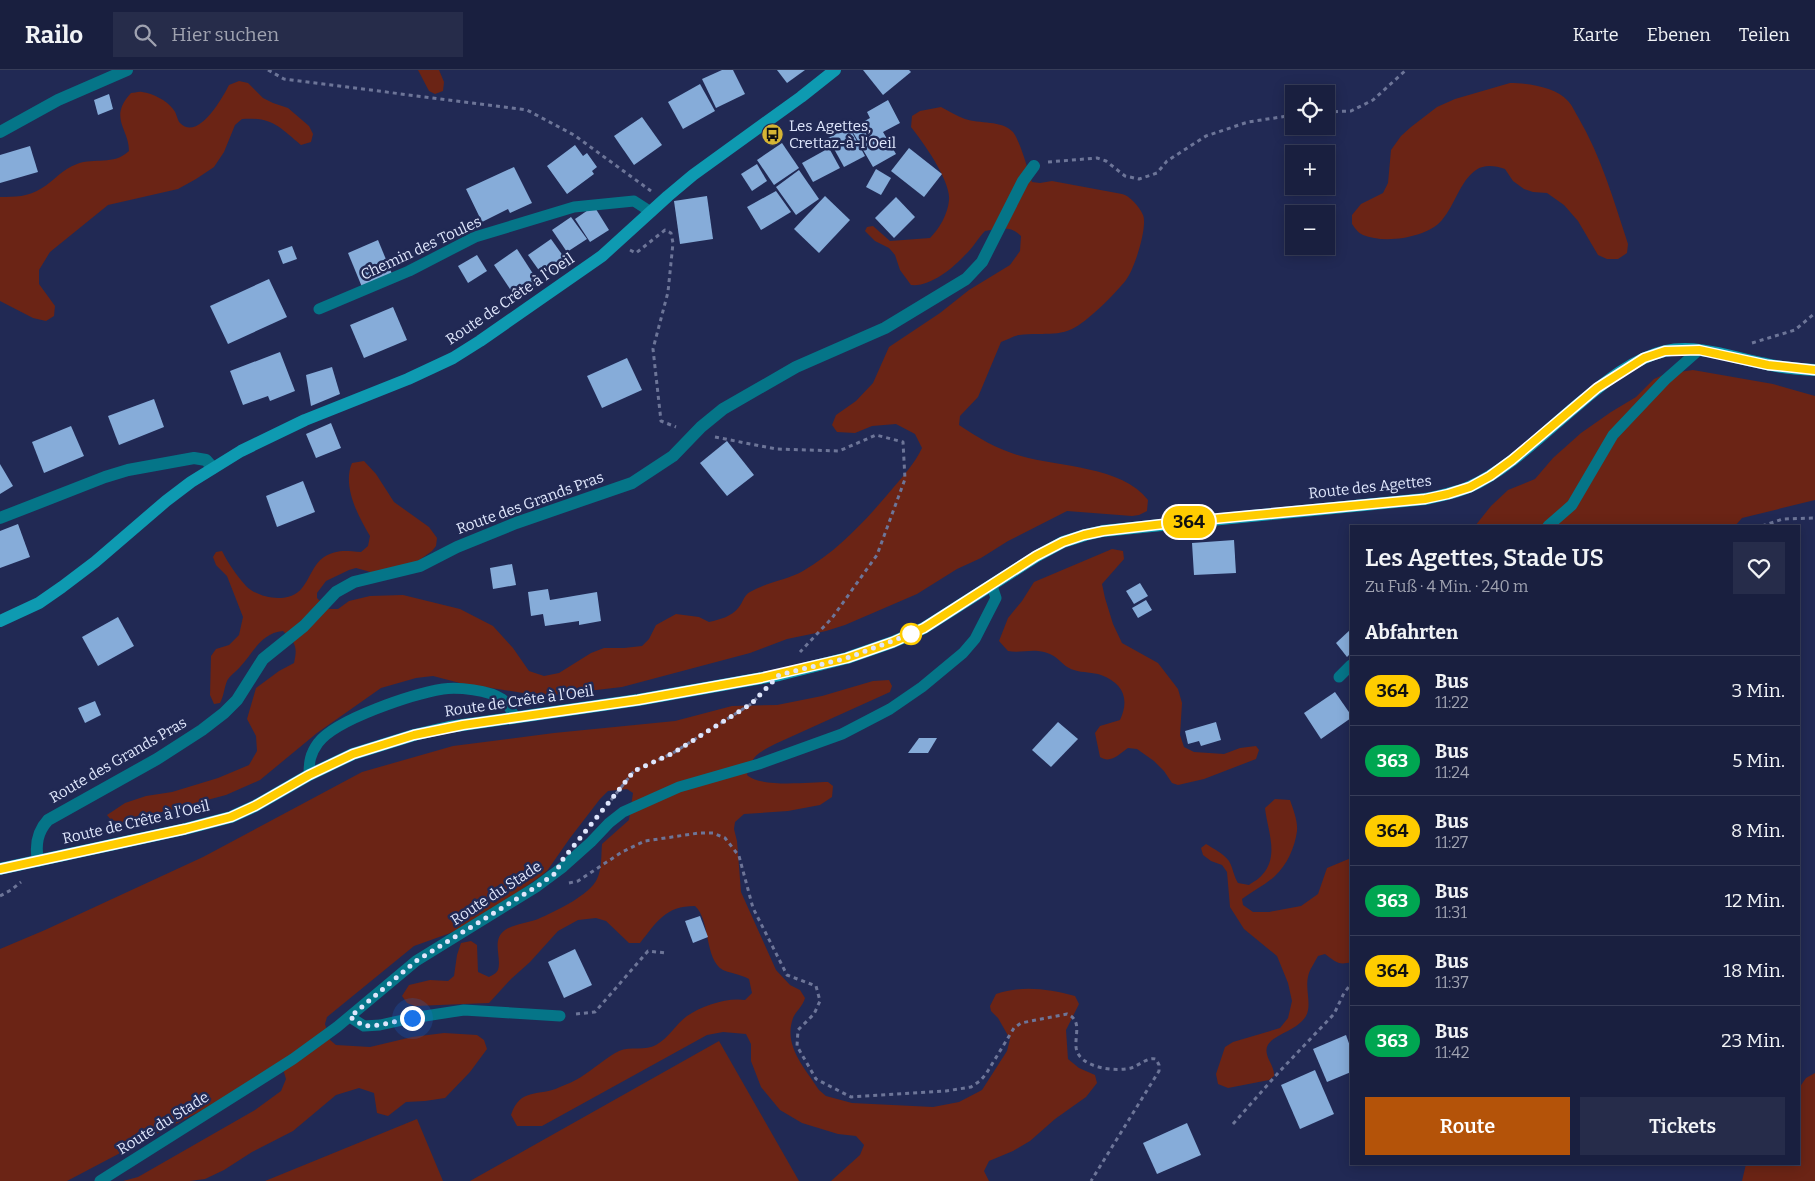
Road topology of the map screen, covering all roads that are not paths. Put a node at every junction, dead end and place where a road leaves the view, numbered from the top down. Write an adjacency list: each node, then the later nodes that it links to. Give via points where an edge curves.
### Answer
1 (127, 70): 3 (street, via 64,96)
2 (835, 70): 5 (street, Route de Crête à l'Oeil, via 700,170)
3 (0, 132)
4 (1034, 166): 19 (street, Route des Grands Pras, via 1023,181 982,262 966,279 885,328 796,368 723,409 673,456 632,483 516,523 420,566 354,582 336,592 304,626 263,659 237,700 224,713 158,759 48,820 37,839)
5 (651, 212): 6 (lane, Chemin des Toules, via 634,201 574,207 475,237 409,271); 9 (street, Route de Crête à l'Oeil, via 617,244 453,358 400,383 305,420 240,451)
6 (319, 309)
7 (1699, 350): 8 (street, Route des Agettes, via 1768,365); 11 (lane, via 1665,380 1613,435 1572,505); 12 (street, Route des Agettes, via 1665,351 1637,362 1597,388 1490,476 1448,494 1425,499 1103,531 1074,538)
8 (1815, 370)
9 (213, 468): 10 (street, via 200,458 144,466); 14 (street, Route de Crête à l'Oeil, via 166,501 62,587 39,603)
10 (0, 518)
11 (1549, 525)
12 (1036, 556): 13 (street, Route de Crête à l'Oeil)
13 (992, 586): 17 (street, Route de Crête à l'Oeil, via 938,620 893,642 847,658 779,675 638,700); 22 (lane, Route du Stade, via 996,598 975,639 922,687 890,709 842,734 764,763 679,787 623,812 563,867 416,961)
14 (0, 621)
15 (1350, 666): 16 (lane)
16 (1339, 677)
17 (515, 717): 18 (street, Route de Crête à l'Oeil, via 392,740); 18 (lane, via 503,699 482,690 444,689 410,697 343,723 319,742 309,758)
18 (309, 775): 19 (street, Route de Crête à l'Oeil, via 231,817)
19 (38, 861): 20 (street, Route de Crête à l'Oeil)
20 (0, 868)
21 (560, 1016): 22 (lane, via 464,1010 364,1026)
22 (350, 1017): 23 (lane, Route du Stade, via 292,1059)
23 (100, 1181)

